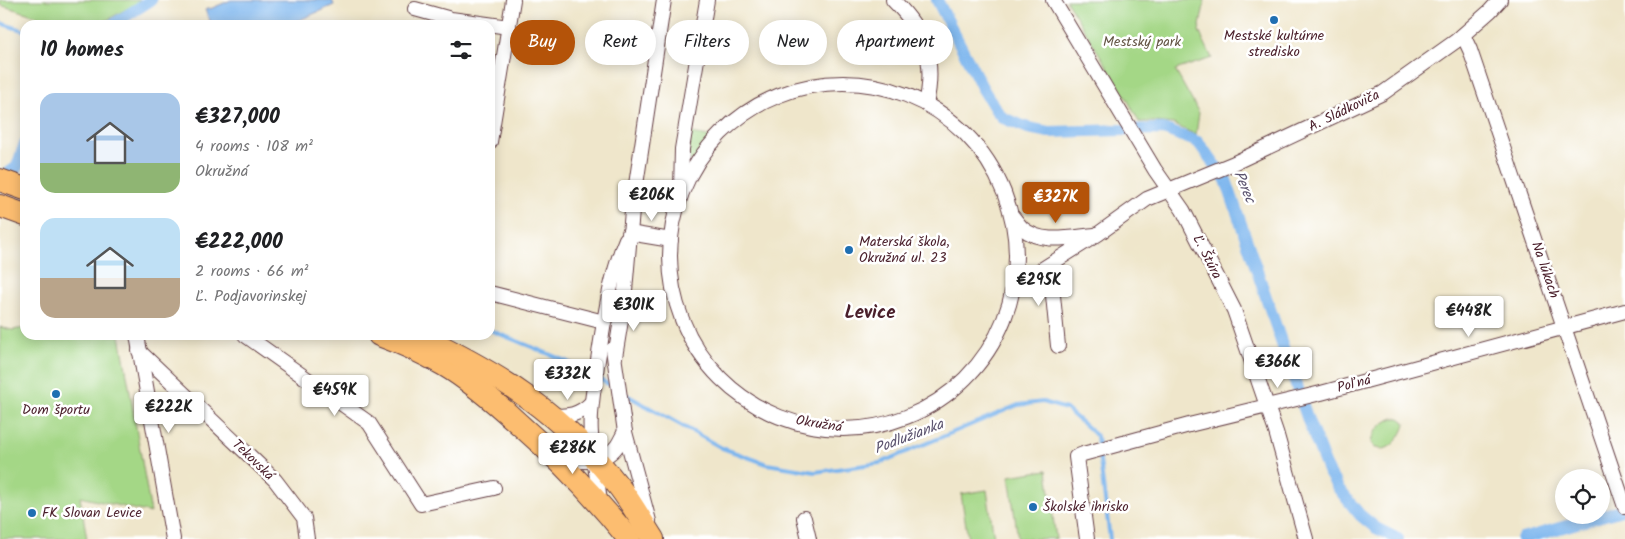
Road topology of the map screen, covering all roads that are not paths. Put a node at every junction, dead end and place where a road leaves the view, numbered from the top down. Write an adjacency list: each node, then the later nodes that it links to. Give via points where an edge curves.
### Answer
1 (513, 0): 10 (street)
2 (664, 0): 19 (street)
3 (706, 0): 15 (street, via 682,150)
4 (893, 0): 12 (street, via 915,24 926,48 931,82)
5 (1053, 0): 14 (street, Ľ. Štúra)
6 (1500, 0): 11 (street, A. Sládkoviča)
7 (415, 8): 8 (street)
8 (458, 20)
9 (495, 25): 10 (street)
10 (509, 27): 13 (street)
11 (1459, 38): 14 (street, A. Sládkoviča, via 1383,93 1210,174); 28 (street, Na lúkach, via 1470,50)
12 (926, 104): 15 (street, Okružná, via 907,94 853,85 827,85 798,91 746,114 724,130 704,154); 18 (street, Okružná, via 967,132 988,158 1003,187)
13 (495, 112)
14 (1168, 190): 20 (street, Okružná, via 1147,199); 37 (street, Ľ. Štúra, via 1186,216 1234,310)
15 (681, 194): 21 (street, Okružná)
16 (0, 206): 17 (main road)
17 (20, 213)
18 (1012, 215): 20 (street, Okružná, via 1022,228 1032,234 1053,239); 23 (street, Okružná)
19 (628, 234): 21 (street); 25 (street); 27 (street, via 618,256)
20 (1098, 234): 22 (street, Okružná)
21 (671, 240): 23 (street, Okružná, via 670,271 675,308 700,356 742,398 774,416 834,429 860,429 884,424 934,403 954,388 992,341)
22 (1050, 265): 23 (street, Okružná); 33 (street)
23 (1014, 287)
24 (495, 294): 27 (street)
25 (624, 302): 27 (street); 35 (street)
26 (1625, 311): 28 (street, Poľná)
27 (604, 322): 35 (street); 36 (street)
28 (1565, 327): 37 (street, Poľná); 43 (street, Na lúkach)
29 (137, 340): 34 (street)
30 (252, 340): 42 (street, via 369,423 421,504)
31 (390, 340): 40 (main road, via 457,374)
32 (428, 340): 38 (main road, via 492,373)
33 (1058, 346)
34 (139, 350): 46 (street); 47 (street, Tekovská, via 275,480 304,518)
35 (615, 357): 39 (street)
36 (592, 396): 38 (street, via 583,411 564,416); 41 (street, via 591,434)
37 (1267, 407): 51 (street, Poľná, via 1076,457); 52 (street, Ľ. Štúra)
38 (551, 415): 41 (main road)
39 (625, 432): 41 (street, via 613,450); 49 (street)
40 (552, 454): 41 (street, via 581,462); 44 (main road)
41 (595, 460): 44 (street); 49 (main road, via 622,491)
42 (488, 489)
43 (1623, 495)
44 (600, 503): 48 (main road)
45 (804, 518): 50 (street)
46 (173, 539)
47 (307, 539)
48 (629, 539)
49 (653, 539)
50 (808, 539)
51 (1087, 539)
52 (1306, 539)

